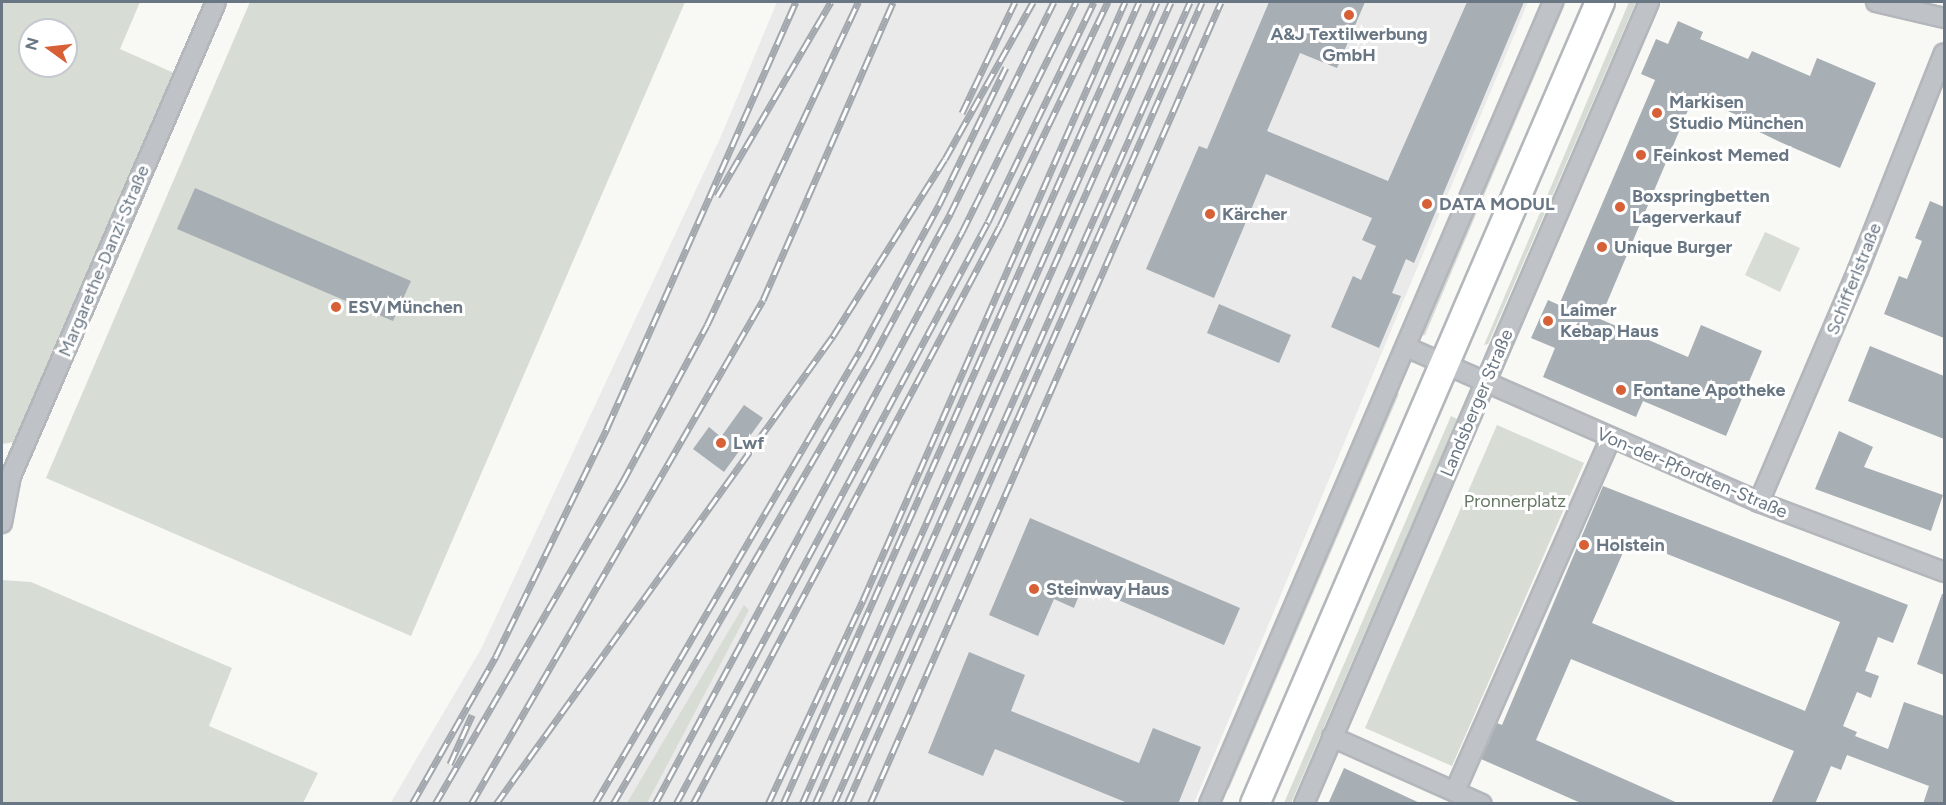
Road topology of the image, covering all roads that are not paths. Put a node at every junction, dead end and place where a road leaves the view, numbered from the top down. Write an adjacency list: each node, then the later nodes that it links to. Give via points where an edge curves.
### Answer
1 (216, 2): 13 (street, Margarethe-Danzi-Straße, via 11,476)
2 (1553, 2): 8 (street)
3 (1600, 2): 9 (main road)
4 (1649, 2): 10 (street, Landsberger Straße)
5 (1876, 2): 6 (street)
6 (1944, 18)
7 (1944, 53): 12 (street, Schifferlstraße, via 1858,270)
8 (1406, 347): 9 (street); 17 (street)
9 (1444, 363): 10 (street, Von-der-Pfordten-Straße); 18 (main road)
10 (1486, 381): 11 (street, Von-der-Pfordten-Straße); 15 (street, Landsberger Straße)
11 (1610, 439): 12 (street, Von-der-Pfordten-Straße); 16 (street)
12 (1759, 502): 14 (street, Von-der-Pfordten-Straße)
13 (2, 523)
14 (1944, 572)
15 (1332, 737): 16 (street); 19 (street, Landsberger Straße)
16 (1455, 792): 20 (street)
17 (1209, 804)
18 (1255, 804)
19 (1304, 804)
20 (1482, 804)

